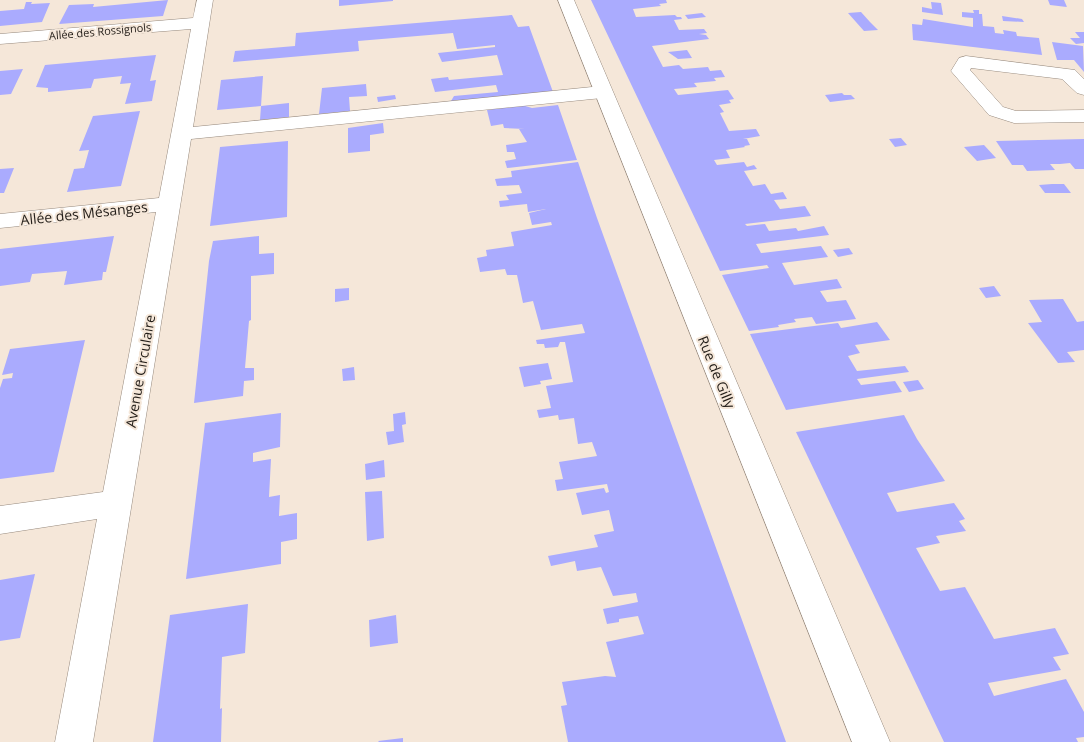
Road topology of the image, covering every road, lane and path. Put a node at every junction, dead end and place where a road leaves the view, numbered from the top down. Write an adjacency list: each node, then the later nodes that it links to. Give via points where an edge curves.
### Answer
1 (566, 0): 6 (street, Rue de Gilly)
2 (201, 20): 3 (street, Allée des Rossignols); 4 (street, Allée des Rossignols); 8 (street, Avenue Circulaire)
3 (0, 39)
4 (0, 53)
5 (1084, 89): 7 (street, via 1068,74 966,62 960,71 996,110 1014,117)
6 (602, 92): 8 (street); 14 (street, Rue de Gilly)
7 (1084, 116)
8 (181, 134): 9 (street, Avenue Circulaire)
9 (169, 204): 10 (street, Allée des Mésanges); 11 (street, Avenue Circulaire)
10 (0, 222)
11 (117, 503): 12 (street); 13 (street, Avenue Circulaire)
12 (0, 520)
13 (74, 742)
14 (871, 742)

